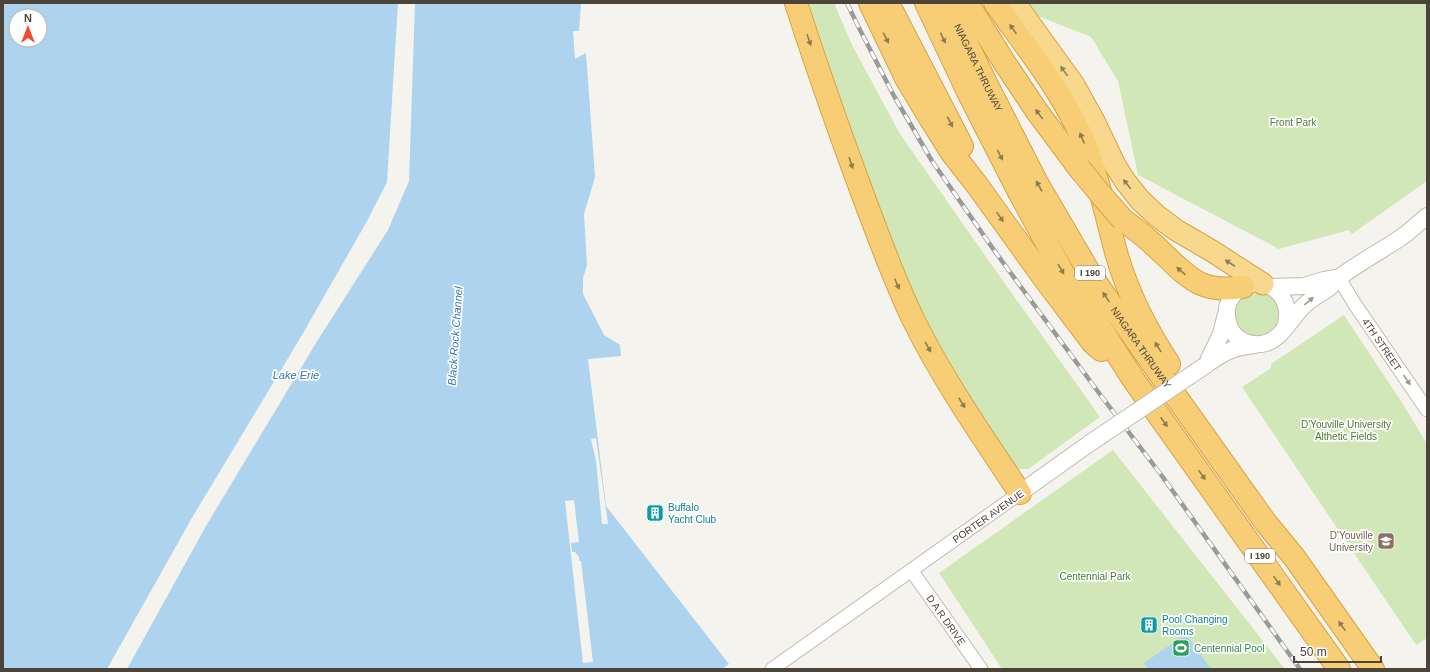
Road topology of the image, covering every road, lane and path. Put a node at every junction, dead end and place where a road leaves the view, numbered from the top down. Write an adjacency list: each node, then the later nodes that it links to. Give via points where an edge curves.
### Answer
1 (796, 3): 19 (highway, one-way to 19, via 897,285 941,370)
2 (870, 3): 9 (highway, one-way to 9, via 906,78 952,153)
3 (888, 3): 9 (highway, one-way to 9, via 961,143)
4 (926, 3): 17 (highway, NIAGARA THRUWAY / I 190, one-way to 17, via 968,92 1063,273)
5 (947, 3): 20 (highway, NIAGARA THRUWAY / I 190, one-way to 5, via 1266,523 1092,277 1030,169)
6 (968, 3): 12 (highway, one-way to 6, bridge, via 1221,290 1204,286 1182,272 1123,220 1079,168 1036,110)
7 (995, 3): 20 (highway, one-way to 7, via 1277,516 1173,369 1135,307 1116,252 1096,175 1077,128 1059,94)
8 (1015, 3): 12 (highway, one-way to 8, via 1212,251 1176,230 1140,200 1114,165 1094,120 1074,85)
9 (978, 185): 17 (highway, one-way to 17, via 1093,343)
10 (1427, 216): 11 (street, PORTER AVENUE, via 1406,234)
11 (1339, 278): 12 (street, PORTER AVENUE, via 1304,286); 14 (street, PORTER AVENUE, one-way to 11, via 1304,306); 18 (street, 4TH STREET, one-way to 18)
12 (1259, 286): 13 (street, via 1235,293 1229,302); 14 (street, via 1280,293 1285,301 1288,311)
13 (1227, 312): 15 (street, via 1228,322 1235,334 1246,343); 16 (street, via 1221,334)
14 (1284, 330): 15 (street, PORTER AVENUE, via 1267,343)
15 (1256, 345): 16 (street, PORTER AVENUE, via 1237,347)
16 (1206, 365): 19 (street, PORTER AVENUE, bridge)
17 (1133, 379): 24 (highway, NIAGARA THRUWAY / I 190, one-way to 24)
18 (1427, 410)
19 (1020, 493): 21 (street, PORTER AVENUE)
20 (1294, 557): 25 (highway, NIAGARA THRUWAY / I 190, one-way to 20)
21 (911, 570): 22 (street, PORTER AVENUE); 23 (street, D A R DRIVE)
22 (772, 669)
23 (981, 669)
24 (1339, 669)
25 (1373, 669)

